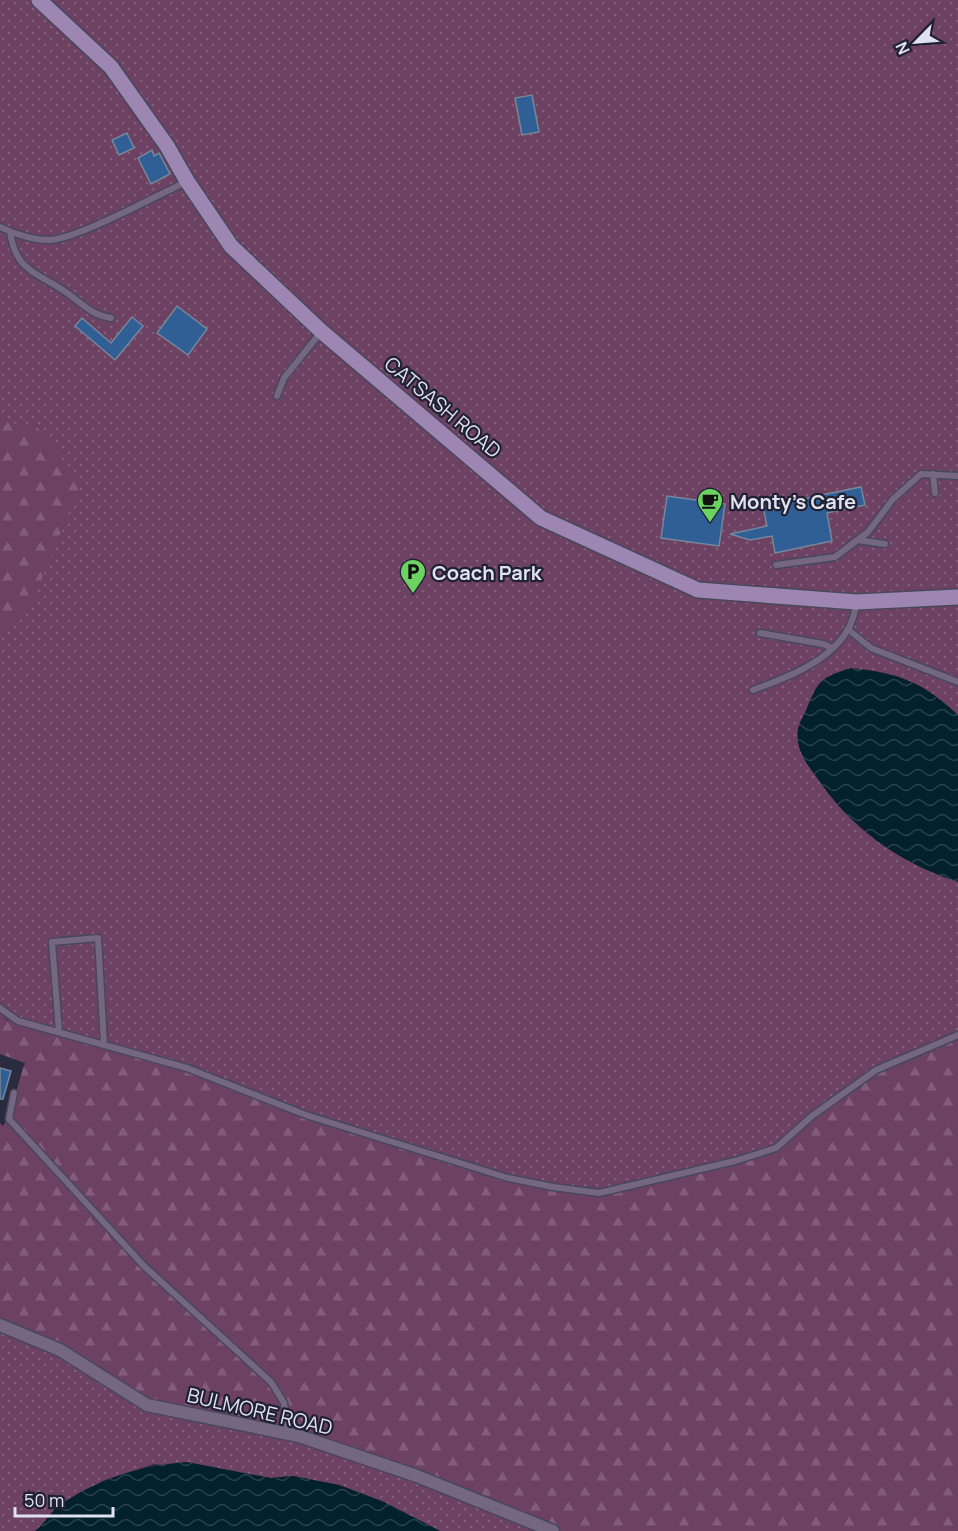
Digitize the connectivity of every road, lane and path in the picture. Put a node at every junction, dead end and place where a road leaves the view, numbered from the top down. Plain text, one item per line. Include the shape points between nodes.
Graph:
1 (39, 0) edge
2 (187, 182) junction
3 (0, 227) edge
4 (10, 231) junction
5 (111, 318) dead end
6 (321, 331) junction
7 (277, 396) dead end
8 (933, 474) junction
9 (958, 476) edge
10 (935, 494) dead end
11 (858, 540) junction
12 (885, 544) dead end
13 (776, 565) dead end
14 (958, 597) edge
15 (856, 602) junction
16 (850, 631) junction
17 (760, 633) dead end
18 (832, 648) junction
19 (958, 682) edge
20 (753, 690) dead end
21 (0, 1008) edge
22 (59, 1032) junction
23 (958, 1035) edge
24 (104, 1044) junction
25 (14, 1093) dead end
26 (0, 1326) edge
27 (288, 1433) junction
28 (553, 1531) edge

1 - 2 street, CATSASH ROAD via 111,67 167,146
2 - 4 lane via 67,236 51,240
2 - 6 street, CATSASH ROAD via 231,246
3 - 4 lane
4 - 5 lane via 12,246 31,273 98,316
6 - 7 lane via 284,378
6 - 15 street, CATSASH ROAD via 541,518 698,590
8 - 9 lane
8 - 10 lane
8 - 11 lane via 921,474
11 - 12 lane
11 - 13 lane via 835,557
14 - 15 street, CATSASH ROAD
15 - 16 lane
16 - 18 lane
16 - 19 lane via 871,648
17 - 18 lane
18 - 20 lane via 786,678
21 - 22 lane via 18,1021
22 - 24 lane
22 - 24 lane via 52,942 98,938
23 - 24 lane via 876,1070 812,1116 776,1148 599,1193 508,1178 306,1115 187,1068
25 - 27 lane via 9,1119 144,1266 271,1382 284,1403
26 - 27 street, BULMORE ROAD via 60,1350 147,1405
27 - 28 street, BULMORE ROAD via 417,1476

